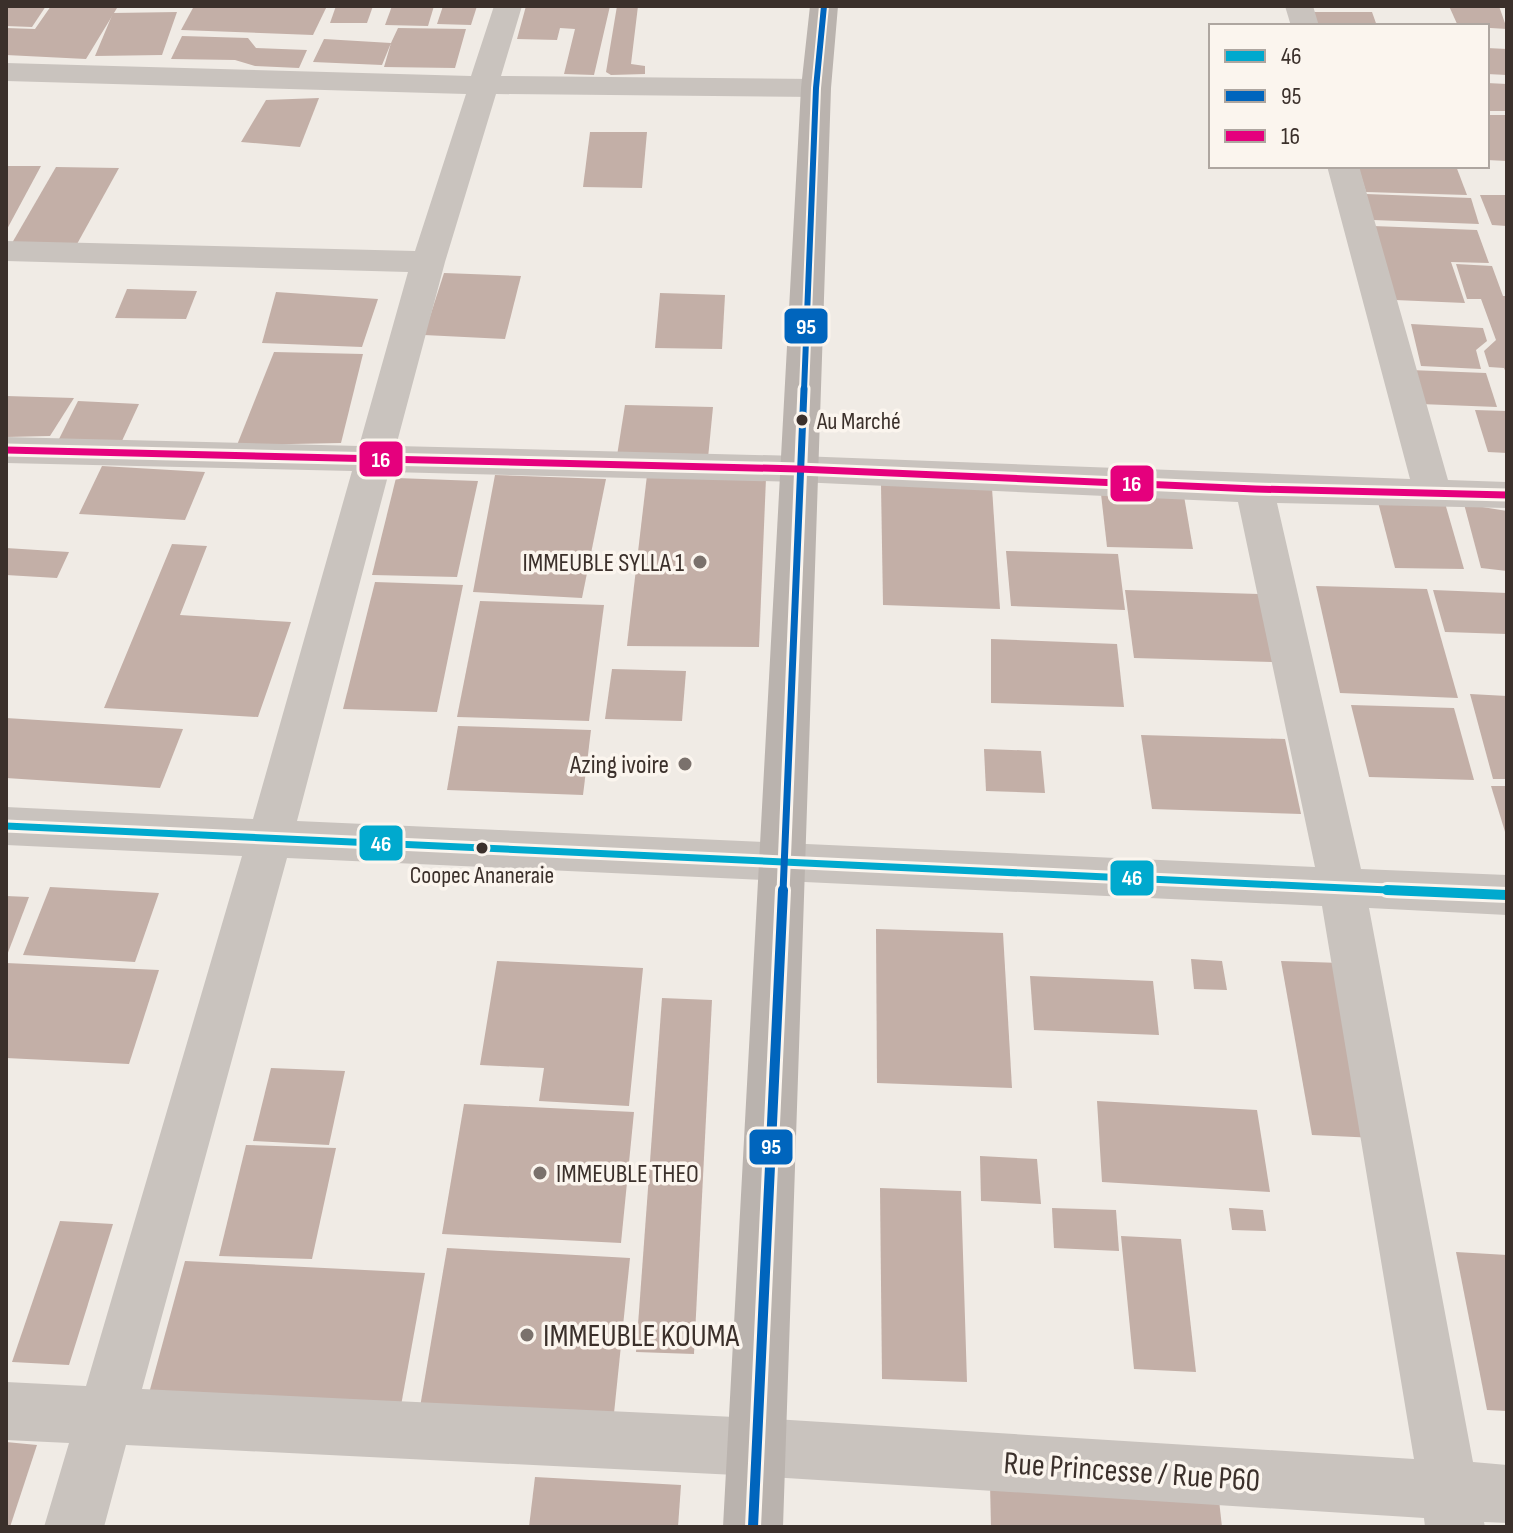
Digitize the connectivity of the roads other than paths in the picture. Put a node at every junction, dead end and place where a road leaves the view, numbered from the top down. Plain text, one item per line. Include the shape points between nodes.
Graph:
1 (508, 6) edge
2 (824, 6) edge
3 (6, 72) edge
4 (481, 85) junction
5 (816, 88) junction
6 (1344, 168) edge
7 (6, 251) edge
8 (428, 262) junction
9 (6, 450) edge
10 (374, 461) junction
11 (799, 469) junction
12 (1255, 489) junction
13 (1433, 494) junction
14 (1507, 495) edge
15 (6, 826) edge
16 (270, 838) junction
17 (784, 864) junction
18 (1342, 886) junction
19 (1507, 895) edge
20 (6, 1411) edge
21 (105, 1418) junction
22 (756, 1447) junction
23 (1507, 1494) edge
24 (1451, 1510) edge
25 (74, 1527) edge
26 (753, 1527) edge

1 - 4 street
2 - 5 street
3 - 4 street
4 - 5 street
4 - 8 street
5 - 11 street
6 - 13 street
7 - 8 street
8 - 10 street
9 - 10 street
10 - 11 street
10 - 16 street
11 - 12 street
11 - 17 street
12 - 13 street
12 - 18 street
13 - 14 street
15 - 16 street
16 - 17 street
16 - 21 street
17 - 18 street
17 - 22 street
18 - 19 street
18 - 24 street
20 - 21 street, Rue Princesse / Rue P60
21 - 22 street, Rue Princesse / Rue P60
21 - 25 street
22 - 24 street, Rue Princesse / Rue P60
22 - 26 street
23 - 24 street, Rue Princesse / Rue P60

